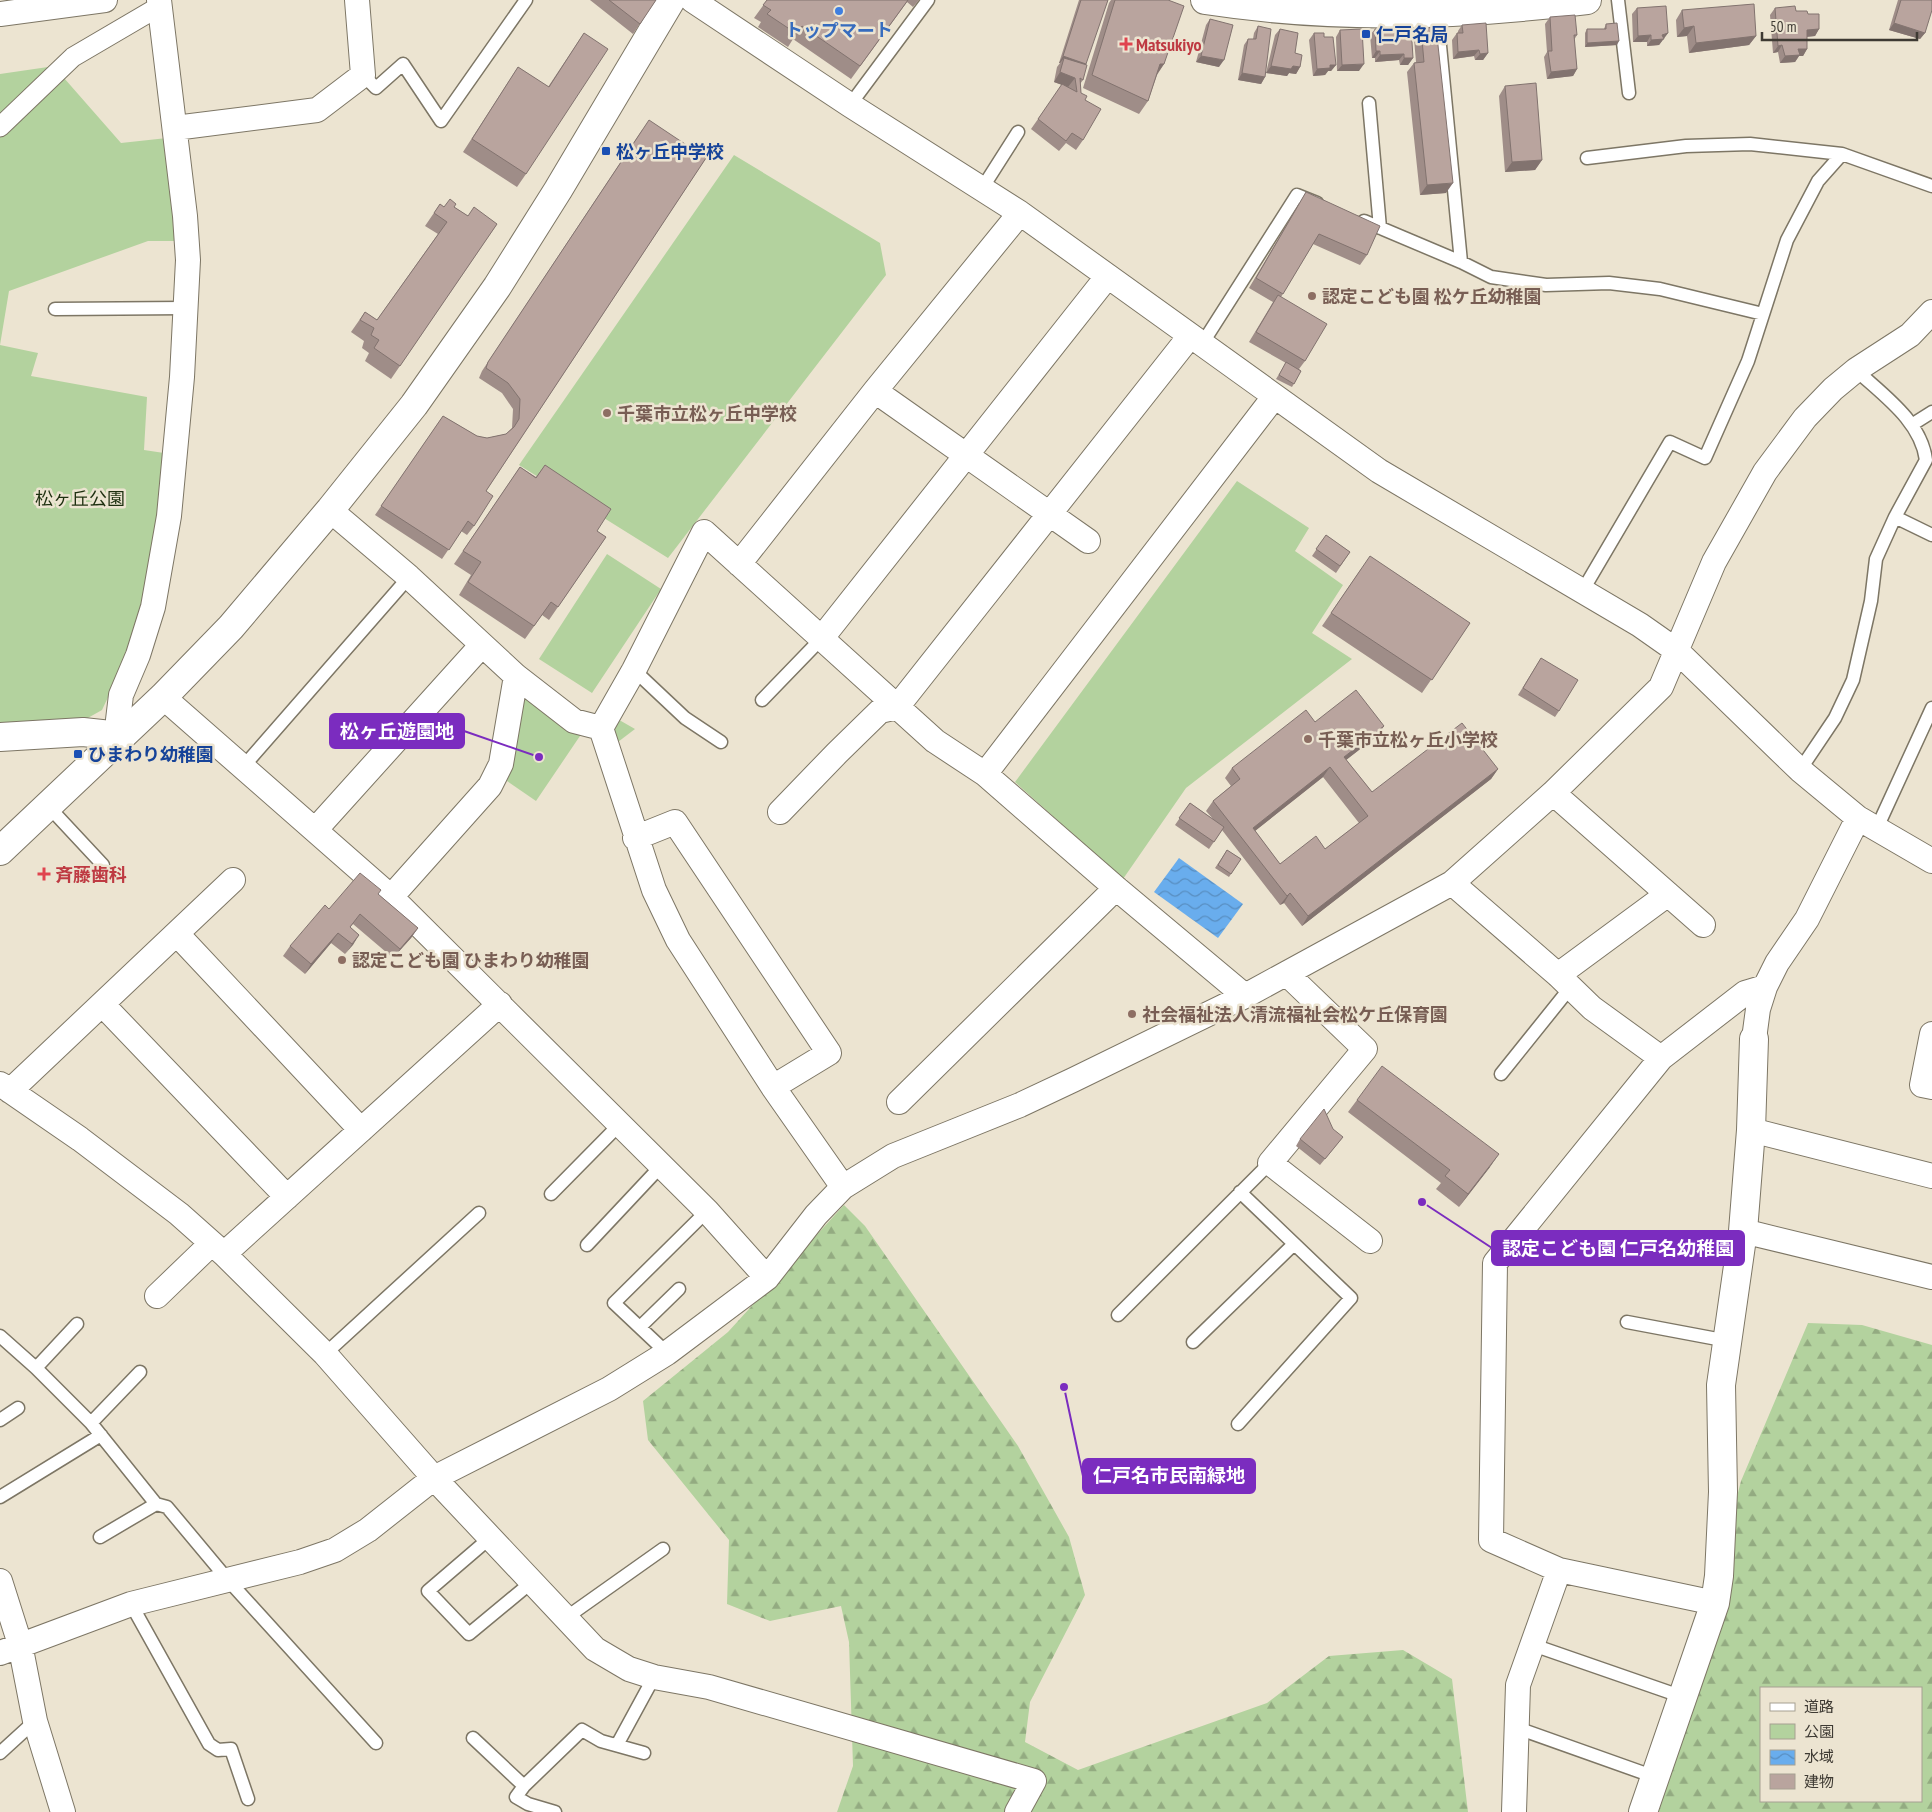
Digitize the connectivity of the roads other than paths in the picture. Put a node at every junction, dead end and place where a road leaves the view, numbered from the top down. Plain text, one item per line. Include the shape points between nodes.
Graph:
1 (105, 0) edge
2 (357, 0) edge
3 (526, 0) edge
4 (671, 0) edge
5 (692, 0) edge
6 (928, 0) edge
7 (1205, 0) edge
8 (1587, 0) edge
9 (1618, 0) edge
10 (1560, 2) edge
11 (160, 3) edge
12 (1508, 4) edge
13 (1389, 8) edge
14 (1, 9) edge
15 (1438, 25) dead end
16 (363, 75) junction
17 (1629, 94) dead end
18 (1369, 104) dead end
19 (850, 105) junction
20 (0, 127) edge
21 (175, 128) junction
22 (1018, 132) dead end
23 (1842, 154) junction
24 (1587, 158) dead end
25 (1932, 186) edge
26 (983, 187) junction
27 (1325, 206) edge
28 (1020, 213) junction
29 (1352, 217) edge
30 (1380, 228) junction
31 (1461, 262) junction
32 (1108, 277) junction
33 (186, 308) junction
34 (55, 310) dead end
35 (1932, 312) edge
36 (1763, 314) junction
37 (1196, 340) junction
38 (1856, 370) junction
39 (875, 391) junction
40 (1274, 397) junction
41 (1932, 412) edge
42 (1913, 424) junction
43 (965, 456) junction
44 (1929, 462) edge
45 (330, 510) junction
46 (1050, 516) junction
47 (1895, 517) junction
48 (1932, 535) edge
49 (1088, 541) dead end
50 (739, 564) junction
51 (409, 577) junction
52 (1582, 590) junction
53 (821, 639) junction
54 (481, 646) junction
55 (1677, 651) junction
56 (634, 670) junction
57 (516, 676) junction
58 (163, 697) junction
59 (762, 700) dead end
60 (897, 707) junction
61 (1932, 708) edge
62 (601, 728) junction
63 (120, 736) junction
64 (0, 737) edge
65 (721, 742) dead end
66 (243, 766) junction
67 (1800, 770) junction
68 (985, 774) junction
69 (1553, 793) junction
70 (48, 806) junction
71 (780, 812) dead end
72 (1867, 824) junction
73 (316, 829) junction
74 (635, 838) junction
75 (0, 851) edge
76 (1932, 861) edge
77 (103, 864) dead end
78 (233, 880) dead end
79 (1452, 883) junction
80 (1116, 888) junction
81 (1668, 894) junction
82 (391, 897) junction
83 (1703, 925) dead end
84 (177, 934) junction
85 (1287, 974) junction
86 (1564, 982) junction
87 (1765, 987) junction
88 (1245, 996) junction
89 (102, 1004) junction
90 (500, 1004) junction
91 (1932, 1034) edge
92 (1754, 1038) joint
93 (1661, 1058) junction
94 (1501, 1074) dead end
95 (774, 1087) junction
96 (5, 1088) edge
97 (1932, 1088) edge
98 (899, 1102) dead end
99 (620, 1124) junction
100 (361, 1130) junction
101 (1751, 1130) junction
102 (1270, 1163) junction
103 (662, 1166) junction
104 (1932, 1176) edge
105 (843, 1187) junction
106 (1240, 1192) junction
107 (551, 1194) dead end
108 (287, 1197) junction
109 (708, 1211) junction
110 (479, 1213) dead end
111 (1743, 1232) junction
112 (1370, 1242) dead end
113 (1294, 1244) junction
114 (588, 1245) dead end
115 (217, 1249) junction
116 (1932, 1277) edge
117 (767, 1278) junction
118 (678, 1289) dead end
119 (157, 1296) dead end
120 (1118, 1315) dead end
121 (1627, 1322) dead end
122 (77, 1324) dead end
123 (640, 1327) junction
124 (0, 1336) edge
125 (1728, 1341) junction
126 (1193, 1342) dead end
127 (667, 1352) junction
128 (325, 1354) junction
129 (36, 1368) junction
130 (140, 1372) dead end
131 (18, 1408) dead end
132 (0, 1420) edge
133 (91, 1423) junction
134 (1238, 1424) dead end
135 (101, 1435) junction
136 (434, 1478) junction
137 (0, 1497) edge
138 (156, 1504) junction
139 (100, 1537) dead end
140 (491, 1537) junction
141 (663, 1549) dead end
142 (1559, 1570) junction
143 (228, 1580) junction
144 (0, 1581) edge
145 (533, 1581) junction
146 (1715, 1603) junction
147 (131, 1604) junction
148 (567, 1617) junction
149 (1533, 1644) junction
150 (10, 1649) edge
151 (654, 1677) junction
152 (1683, 1698) junction
153 (35, 1721) junction
154 (1517, 1728) junction
155 (473, 1738) dead end
156 (376, 1743) dead end
157 (617, 1745) junction
158 (0, 1753) edge
159 (644, 1753) dead end
160 (1655, 1777) junction
161 (524, 1786) junction
162 (248, 1799) dead end
163 (63, 1812) edge
164 (555, 1812) edge
165 (1017, 1812) edge
166 (1514, 1812) edge
167 (1644, 1812) edge

1 - 14 street
2 - 16 street
3 - 16 lane via 441,121 403,64 376,88
4 - 45 street via 497,287 414,405
5 - 19 street
6 - 19 lane
7 - 13 street via 1301,12
8 - 10 street
9 - 17 lane
10 - 12 street
11 - 20 street via 72,57
11 - 21 street
12 - 13 street
15 - 31 lane
16 - 21 street via 317,110
18 - 30 lane
19 - 26 street
21 - 33 street via 188,260
22 - 26 lane
23 - 24 lane via 1750,144 1686,146
23 - 25 lane
23 - 36 lane via 1818,181 1787,240
26 - 28 street
27 - 37 lane via 1297,195
28 - 32 street
28 - 39 street
29 - 30 lane
30 - 31 lane
31 - 36 lane via 1491,277 1546,285 1609,283 1660,289
32 - 37 street
32 - 43 street
33 - 34 lane
33 - 63 street via 169,516 153,607 121,695
35 - 38 street via 1910,335
36 - 52 lane via 1748,361 1705,458 1670,442
37 - 40 street
37 - 46 street
38 - 42 lane
38 - 55 street via 1805,418 1765,472 1714,562
39 - 43 street
39 - 50 street
40 - 52 street via 1379,471
40 - 68 street
41 - 42 lane
42 - 44 lane
43 - 46 street
43 - 53 street
44 - 47 lane
45 - 51 street
45 - 58 street via 231,626
46 - 49 street
46 - 60 street
47 - 48 lane
47 - 67 lane via 1876,559 1871,601 1853,680 1835,718
50 - 53 street
50 - 56 street via 704,532
51 - 54 street
51 - 66 lane
52 - 55 street
53 - 59 lane
53 - 60 street
54 - 57 street
54 - 73 street
55 - 67 street
55 - 69 street via 1661,687
56 - 62 street
56 - 65 lane via 685,718
57 - 62 street via 574,722
57 - 82 street via 501,764 490,786
58 - 63 street
58 - 66 street
60 - 68 street via 935,741
60 - 71 street via 880,712
61 - 72 lane
62 - 74 street
63 - 64 street via 83,732
63 - 70 street
66 - 73 street
67 - 72 street
68 - 80 street
69 - 79 street
69 - 81 street
70 - 75 street
70 - 77 lane
72 - 76 street
72 - 87 street via 1777,962
73 - 82 street
74 - 95 street via 654,890 678,940
74 - 95 street via 675,822 829,1053
78 - 84 street
79 - 85 street
79 - 86 street
80 - 88 street
80 - 98 street
81 - 83 street
81 - 86 street
82 - 90 street
84 - 89 street
84 - 100 street
85 - 88 street
85 - 102 street via 1364,1049
86 - 93 street via 1592,1008
86 - 94 lane
87 - 92 street
87 - 93 street via 1745,993
88 - 105 street via 1020,1105 893,1156
89 - 96 street
89 - 108 street
90 - 99 street
90 - 100 street
91 - 97 street via 1922,1085
92 - 101 street
93 - 142 street via 1495,1263 1491,1540
95 - 105 street
96 - 115 street via 164,1202
99 - 103 street
99 - 107 lane
100 - 108 street
101 - 104 street
101 - 111 street
102 - 106 lane
102 - 112 street
103 - 109 street
103 - 114 lane
105 - 117 street via 816,1215
106 - 113 lane
106 - 120 lane
108 - 115 street
109 - 117 street
109 - 123 lane via 614,1303
110 - 128 lane
111 - 116 street
111 - 125 street
113 - 126 lane
113 - 134 lane via 1351,1298
115 - 119 street
115 - 128 street
117 - 127 street
118 - 123 lane
121 - 125 lane
122 - 129 lane
123 - 127 lane
124 - 129 lane
125 - 146 street via 1721,1385 1723,1492
127 - 136 street via 609,1389
128 - 136 street
129 - 133 lane
130 - 133 lane
131 - 132 lane
133 - 135 lane
135 - 137 lane
135 - 138 lane
136 - 140 street
136 - 143 street via 368,1530 335,1550
138 - 139 lane
138 - 143 lane via 168,1507
140 - 145 street
140 - 145 lane via 428,1591 469,1634
141 - 148 lane
142 - 146 street
142 - 149 street
143 - 147 street
143 - 156 lane
144 - 150 street
145 - 148 street
146 - 152 street
147 - 150 street
147 - 162 lane via 208,1744 218,1750 231,1749
148 - 151 street via 594,1649 628,1669
149 - 152 lane
149 - 154 street via 1518,1685
150 - 153 street
151 - 157 lane
151 - 165 street via 709,1687 1034,1781
152 - 160 street
153 - 158 lane
153 - 163 street
154 - 160 lane
154 - 166 street
155 - 161 lane
157 - 159 lane
157 - 161 lane via 601,1741 582,1730
160 - 167 street
161 - 164 lane via 516,1797

